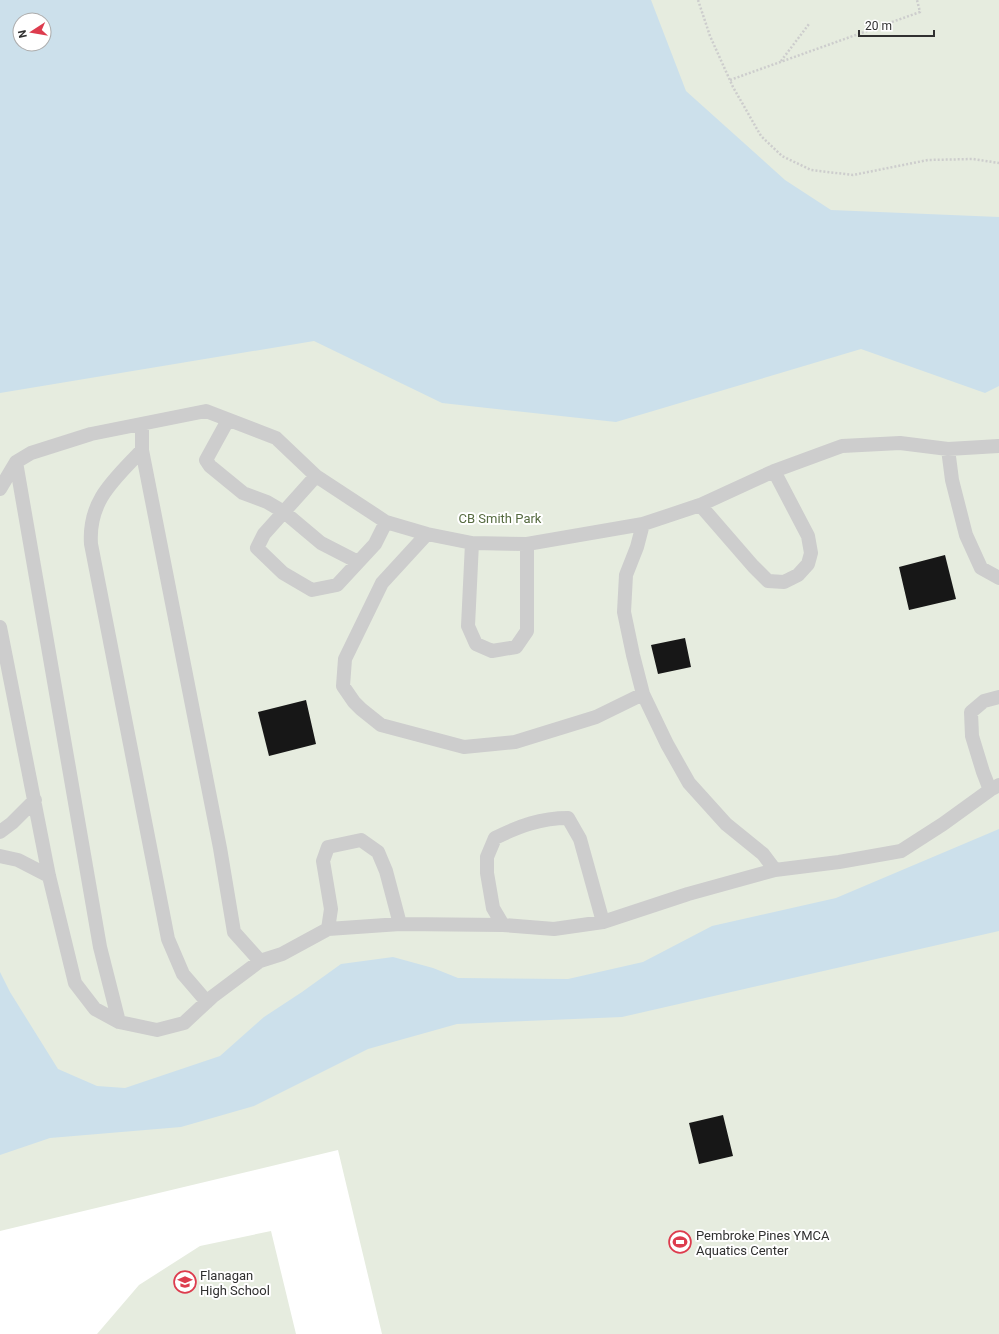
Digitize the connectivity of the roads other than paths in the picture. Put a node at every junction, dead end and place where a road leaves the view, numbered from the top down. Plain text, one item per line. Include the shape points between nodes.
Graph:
1 (228, 420) junction
2 (142, 424) junction
3 (999, 446) edge
4 (948, 449) junction
5 (142, 450) junction
6 (16, 462) junction
7 (774, 471) junction
8 (316, 476) junction
9 (0, 489) edge
10 (700, 505) junction
11 (284, 512) junction
12 (386, 522) junction
13 (643, 524) junction
14 (427, 534) junction
15 (472, 543) junction
16 (527, 544) junction
17 (358, 562) junction
18 (999, 578) edge
19 (0, 627) edge
20 (643, 694) junction
21 (999, 697) edge
22 (995, 788) edge
23 (35, 800) junction
24 (0, 832) edge
25 (0, 856) edge
26 (775, 870) junction
27 (49, 876) junction
28 (603, 922) junction
29 (400, 924) junction
30 (503, 926) junction
31 (328, 929) junction
32 (260, 961) junction
33 (207, 1002) junction
34 (119, 1022) junction

1 - 2 lane via 206,411
1 - 8 lane via 276,438
1 - 11 lane via 206,460 243,493
2 - 5 lane
2 - 6 lane via 91,434 31,453
3 - 4 lane
4 - 7 lane via 900,443 842,446
4 - 18 lane via 952,480 966,535 980,568
5 - 32 lane via 234,932
5 - 33 lane via 111,482 101,497 94,512 90,531 91,544 168,939 183,974
6 - 9 lane
6 - 34 lane via 100,947
7 - 10 lane
7 - 10 lane via 808,536 811,553 808,564 798,575 784,582 768,581
8 - 11 lane
8 - 12 lane
10 - 13 lane
11 - 17 lane via 321,543
11 - 17 lane via 264,534 257,548 283,573 312,590 337,585
12 - 14 lane
12 - 17 lane via 375,544
13 - 16 lane
13 - 20 lane via 626,575 624,612
14 - 15 lane
14 - 20 lane via 382,583 345,659 343,686 361,710 381,725 464,747 515,742 596,717
15 - 16 lane
15 - 16 lane via 468,626 476,644 492,651 516,647 527,631
19 - 23 lane
20 - 26 lane via 689,783 726,824 763,854
21 - 22 lane via 984,701 971,712 972,736 982,772
22 - 26 lane via 901,850 839,862
23 - 24 lane
23 - 27 lane
25 - 27 lane via 18,860
26 - 28 lane via 688,894
27 - 34 lane via 75,983 95,1009
28 - 30 lane via 554,929
28 - 30 lane via 580,839 568,818 552,818 516,827 495,838 486,857 493,908
29 - 30 lane
29 - 31 lane
29 - 31 lane via 386,871 378,852 361,840 328,847 323,861 331,909
31 - 32 lane via 282,954
32 - 33 lane
33 - 34 lane via 184,1023 157,1030

